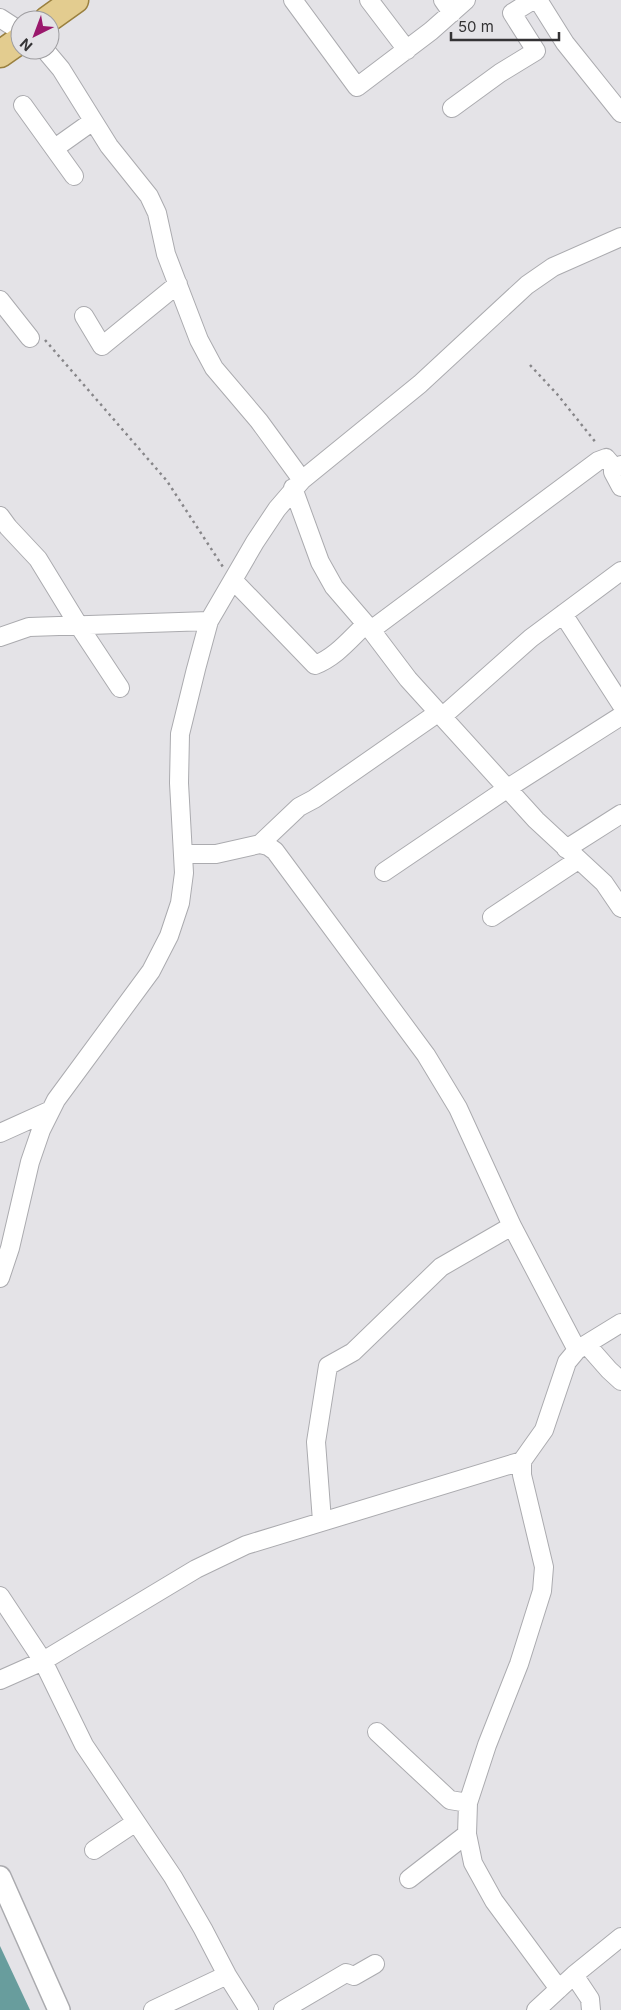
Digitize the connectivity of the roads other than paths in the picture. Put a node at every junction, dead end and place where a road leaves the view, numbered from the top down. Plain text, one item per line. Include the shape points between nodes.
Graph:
1 (293, 0) edge
2 (369, 0) edge
3 (466, 0) edge
4 (543, 3) edge
5 (447, 6) edge
6 (406, 50) junction
7 (53, 60) edge
8 (22, 104) dead end
9 (452, 108) dead end
10 (621, 113) edge
11 (93, 121) junction
12 (55, 148) junction
13 (74, 176) dead end
14 (621, 237) edge
15 (178, 284) junction
16 (0, 300) edge
17 (84, 316) dead end
18 (36, 337) road end
19 (613, 463) edge
20 (297, 484) junction
21 (621, 487) edge
22 (0, 516) edge
23 (621, 571) edge
24 (233, 580) junction
25 (563, 614) junction
26 (209, 621) junction
27 (79, 626) junction
28 (369, 627) junction
29 (0, 637) edge
30 (120, 688) dead end
31 (621, 704) edge
32 (441, 714) junction
33 (621, 716) edge
34 (508, 788) junction
35 (621, 814) edge
36 (260, 844) junction
37 (183, 854) junction
38 (572, 854) junction
39 (384, 872) dead end
40 (621, 908) edge
41 (492, 917) dead end
42 (51, 1110) junction
43 (0, 1133) edge
44 (512, 1226) junction
45 (0, 1278) edge
46 (621, 1323) edge
47 (582, 1348) junction
48 (621, 1381) edge
49 (522, 1461) junction
50 (322, 1521) junction
51 (0, 1596) edge
52 (43, 1661) junction
53 (0, 1680) edge
54 (377, 1732) dead end
55 (468, 1803) junction
56 (136, 1822) junction
57 (467, 1834) junction
58 (94, 1850) dead end
59 (0, 1877) edge
60 (409, 1879) dead end
61 (621, 1938) edge
62 (375, 1964) dead end
63 (227, 1975) junction
64 (574, 1975) junction
65 (559, 1989) junction
66 (160, 2008) edge
67 (59, 2010) edge
68 (249, 2010) edge
69 (283, 2010) edge
70 (536, 2010) edge
71 (591, 2010) edge

1 - 6 street via 357,87
2 - 6 street
3 - 5 street
4 - 9 street via 512,13 536,51 500,72
4 - 10 street via 565,43
5 - 6 street
7 - 11 street
8 - 12 street
11 - 12 street
11 - 15 street via 158,213 166,254
12 - 13 street
14 - 20 street via 553,267 527,285 420,384
15 - 17 street via 102,346
15 - 20 street via 199,340 214,368 259,421
16 - 18 street
19 - 21 street via 613,472
19 - 28 street via 598,461
20 - 24 street via 255,542
20 - 28 street via 320,562 334,587
22 - 27 street via 38,560
23 - 25 street
24 - 26 street
24 - 28 street via 315,665 324,662
25 - 31 street
25 - 32 street
26 - 27 street
26 - 37 street via 180,734
27 - 29 street via 29,628
27 - 30 street
28 - 32 street via 408,679
32 - 34 street
32 - 36 street via 299,807
33 - 34 street
34 - 38 street
34 - 39 street
35 - 38 street
36 - 37 street via 216,854
36 - 44 street via 268,846 281,858 426,1055 458,1108
37 - 42 street via 180,903 151,971
38 - 40 street via 604,882
38 - 41 street
42 - 43 street
42 - 45 street via 30,1162
44 - 47 street
44 - 50 street via 441,1267 353,1352 328,1366 316,1442
46 - 47 street
47 - 48 street
47 - 49 street via 567,1362 544,1430
49 - 50 street
49 - 55 street via 522,1475 544,1567 542,1591
50 - 52 street via 246,1545 204,1565
51 - 52 street
52 - 53 street
52 - 56 street via 84,1745
54 - 55 street via 450,1800
55 - 57 street
56 - 58 street
56 - 63 street via 181,1892
57 - 60 street
57 - 65 street via 473,1862 494,1901
59 - 67 street
61 - 64 street
62 - 69 street via 354,1976 346,1973
63 - 66 street
63 - 68 street
64 - 65 street
64 - 71 street via 590,1999
65 - 70 street

